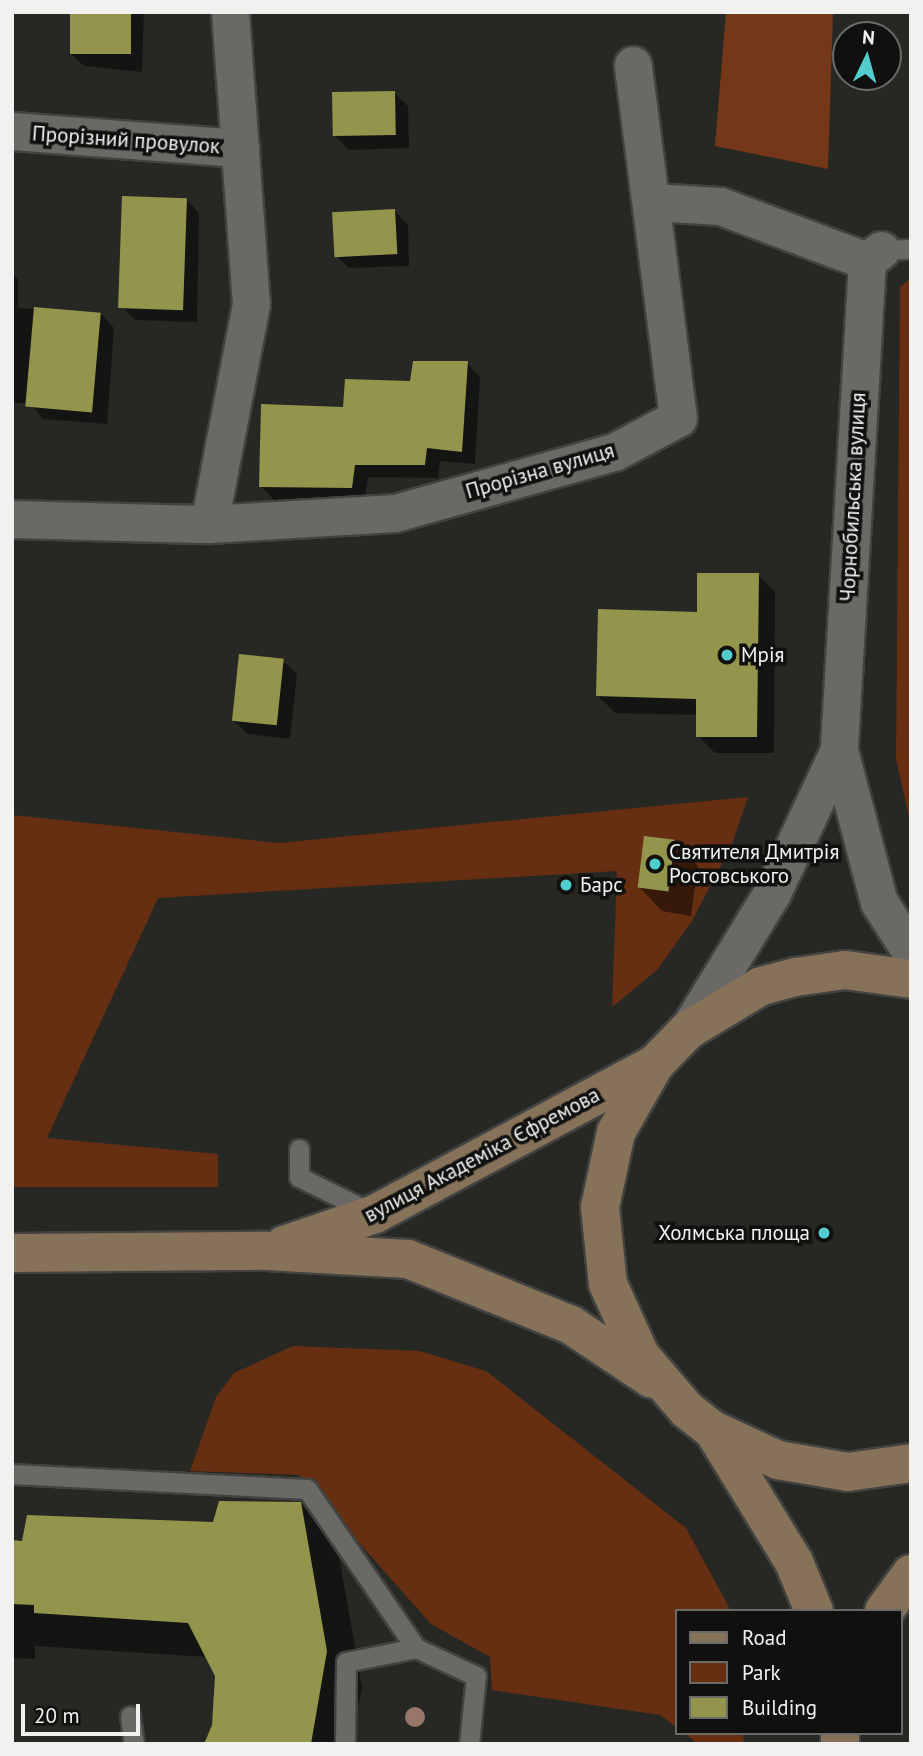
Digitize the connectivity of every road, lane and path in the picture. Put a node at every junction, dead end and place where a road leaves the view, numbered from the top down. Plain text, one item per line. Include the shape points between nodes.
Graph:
1 (230, 12) edge
2 (633, 65) dead end
3 (12, 131) edge
4 (240, 148) junction
5 (653, 202) junction
6 (886, 253) edge
7 (12, 519) edge
8 (209, 524) junction
9 (839, 750) junction
10 (911, 952) edge
11 (911, 979) edge
12 (688, 1030) junction
13 (655, 1064) junction
14 (299, 1149) dead end
15 (375, 1214) junction
16 (266, 1251) junction
17 (12, 1253) edge
18 (663, 1386) junction
19 (713, 1430) junction
20 (911, 1463) edge
21 (12, 1474) edge
22 (911, 1574) edge
23 (813, 1609) edge
24 (885, 1609) edge
25 (416, 1648) junction
26 (130, 1716) dead end
27 (134, 1744) edge
28 (345, 1744) edge
29 (469, 1744) edge

1 - 4 street
2 - 5 street, Прорізна вулиця
3 - 4 street, Прорізний провулок
4 - 8 street via 251,304
5 - 6 street via 720,206
5 - 8 street, Прорізна вулиця via 678,418 614,452 395,513
6 - 9 street, Чорнобильська вулиця
7 - 8 street, Прорізна вулиця
9 - 10 street, Чорнобильська вулиця via 879,902
9 - 12 street, Чорнобильська вулиця via 772,893
11 - 12 main road via 845,970 795,976 761,986
12 - 13 main road
13 - 15 main road, вулиця Академіка Єфремова
13 - 18 main road via 616,1132 600,1207 608,1284 639,1355
14 - 15 lane via 299,1177
15 - 16 main road, вулиця Академіка Єфремова
16 - 17 main road, вулиця Академіка Єфремова
16 - 18 main road, вулиця Академіка Єфремова via 408,1259 571,1325
18 - 19 main road
19 - 20 main road via 778,1460 848,1472
19 - 23 main road via 794,1562
21 - 25 lane via 307,1489
22 - 24 main road
25 - 28 lane via 346,1662
25 - 29 lane via 476,1676
26 - 27 lane

